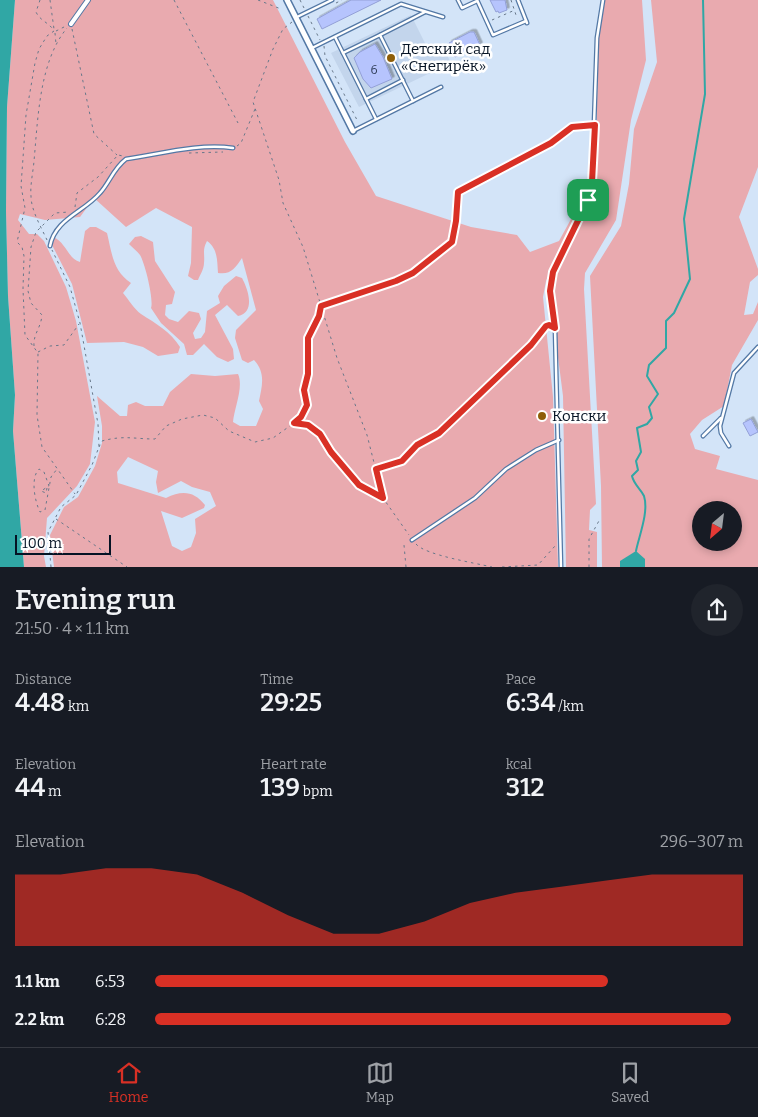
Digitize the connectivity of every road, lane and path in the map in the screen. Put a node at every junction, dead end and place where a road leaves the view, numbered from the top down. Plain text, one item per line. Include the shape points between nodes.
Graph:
1 (40, 0) edge
2 (50, 0) edge
3 (88, 0) edge
4 (174, 0) edge
5 (258, 0) edge
6 (287, 0) edge
7 (300, 0) edge
8 (332, 0) edge
9 (458, 0) edge
10 (478, 0) edge
11 (511, 0) edge
12 (518, 0) edge
13 (603, 0) edge
14 (281, 9) dead end
15 (514, 10) junction
16 (426, 12) junction
17 (306, 13) junction
18 (443, 17) dead end
19 (296, 18) junction
20 (487, 22) junction
21 (71, 24) junction
22 (519, 24) junction
23 (54, 32) junction
24 (380, 35) junction
25 (334, 37) junction
26 (323, 43) junction
27 (56, 45) junction
28 (311, 49) junction
29 (343, 53) junction
30 (403, 80) junction
31 (441, 87) dead end
32 (366, 99) junction
33 (413, 101) junction
34 (376, 120) junction
35 (238, 123) dead end
36 (595, 125) junction
37 (361, 127) junction
38 (353, 131) joint
39 (233, 148) dead end
40 (118, 155) junction
41 (126, 156) dead end
42 (41, 227) junction
43 (50, 246) junction
44 (29, 272) junction
45 (25, 282) junction
46 (321, 306) junction
47 (80, 322) junction
48 (555, 328) junction
49 (758, 347) edge
50 (34, 348) junction
51 (38, 353) junction
52 (722, 417) junction
53 (294, 423) junction
54 (703, 436) dead end
55 (559, 440) junction
56 (729, 446) dead end
57 (99, 447) junction
58 (58, 469) junction
59 (376, 469) junction
60 (49, 486) junction
61 (46, 488) dead end
62 (76, 495) junction
63 (383, 498) junction
64 (55, 519) junction
65 (600, 519) dead end
66 (412, 540) junction
67 (560, 545) junction
68 (51, 567) edge
69 (127, 567) edge
70 (406, 567) edge
71 (492, 567) edge
72 (502, 567) edge
73 (561, 567) edge
74 (589, 567) edge

1 - 23 path via 36,12
2 - 23 path
3 - 21 street
4 - 35 path
5 - 14 path
6 - 19 street
7 - 17 path
8 - 17 lane
9 - 10 lane via 462,8
10 - 20 lane
11 - 15 path
12 - 22 lane via 526,22
13 - 36 lane via 597,38
15 - 20 path
15 - 22 path
16 - 18 lane
16 - 24 lane
16 - 25 lane via 401,4
17 - 19 lane
17 - 26 path
19 - 28 street
19 - 46 path via 283,29 253,102 279,180 283,203 303,247
20 - 22 lane via 493,35
21 - 23 path
21 - 27 path
21 - 40 path via 94,134
23 - 27 path
23 - 45 path via 46,36 39,49 26,115 21,186 25,208 17,242 22,248
24 - 29 lane
24 - 30 lane
25 - 26 lane
25 - 29 lane
26 - 28 lane
26 - 37 path via 325,56
27 - 42 path via 41,96 30,197
28 - 38 street
29 - 32 lane
30 - 32 lane
30 - 33 lane
31 - 33 lane
32 - 34 lane
33 - 34 lane
34 - 37 lane
36 - 46 path via 572,127 551,143 458,192 452,242 413,273
36 - 48 lane via 588,200 553,272 550,291
37 - 38 lane
39 - 43 lane via 200,148 126,159 116,167 101,193 56,229
40 - 41 path
40 - 42 path via 98,177 77,193 73,212 55,213
42 - 43 path
42 - 44 path via 31,247
43 - 47 path via 70,287
44 - 45 path
44 - 50 path via 31,303 42,315
45 - 50 path via 26,335
46 - 53 path via 308,338 308,374 304,390 307,405
46 - 59 path
47 - 51 path via 64,345 50,346
47 - 57 path
48 - 55 lane
48 - 59 path via 546,326 531,345 439,433 417,445 402,461
49 - 52 lane via 734,373
50 - 51 path
51 - 58 path via 38,429 42,447
52 - 54 lane
52 - 56 lane via 721,433
53 - 57 path via 273,438 254,442 230,431 215,418 204,415 166,426 155,439 115,438 102,441
53 - 63 path via 308,425 320,434 359,485
55 - 66 lane via 506,469 475,498
55 - 67 lane
57 - 62 path
58 - 60 path via 53,471
58 - 62 path
59 - 63 path
60 - 60 path via 45,510 40,512 35,496 37,470 44,472
60 - 61 path
62 - 64 path via 61,506
63 - 66 path
64 - 68 path via 48,532
64 - 69 path
65 - 74 path via 589,539
66 - 70 path via 404,545
66 - 71 path via 420,549 431,553
67 - 72 path via 557,544 538,565
67 - 73 lane

